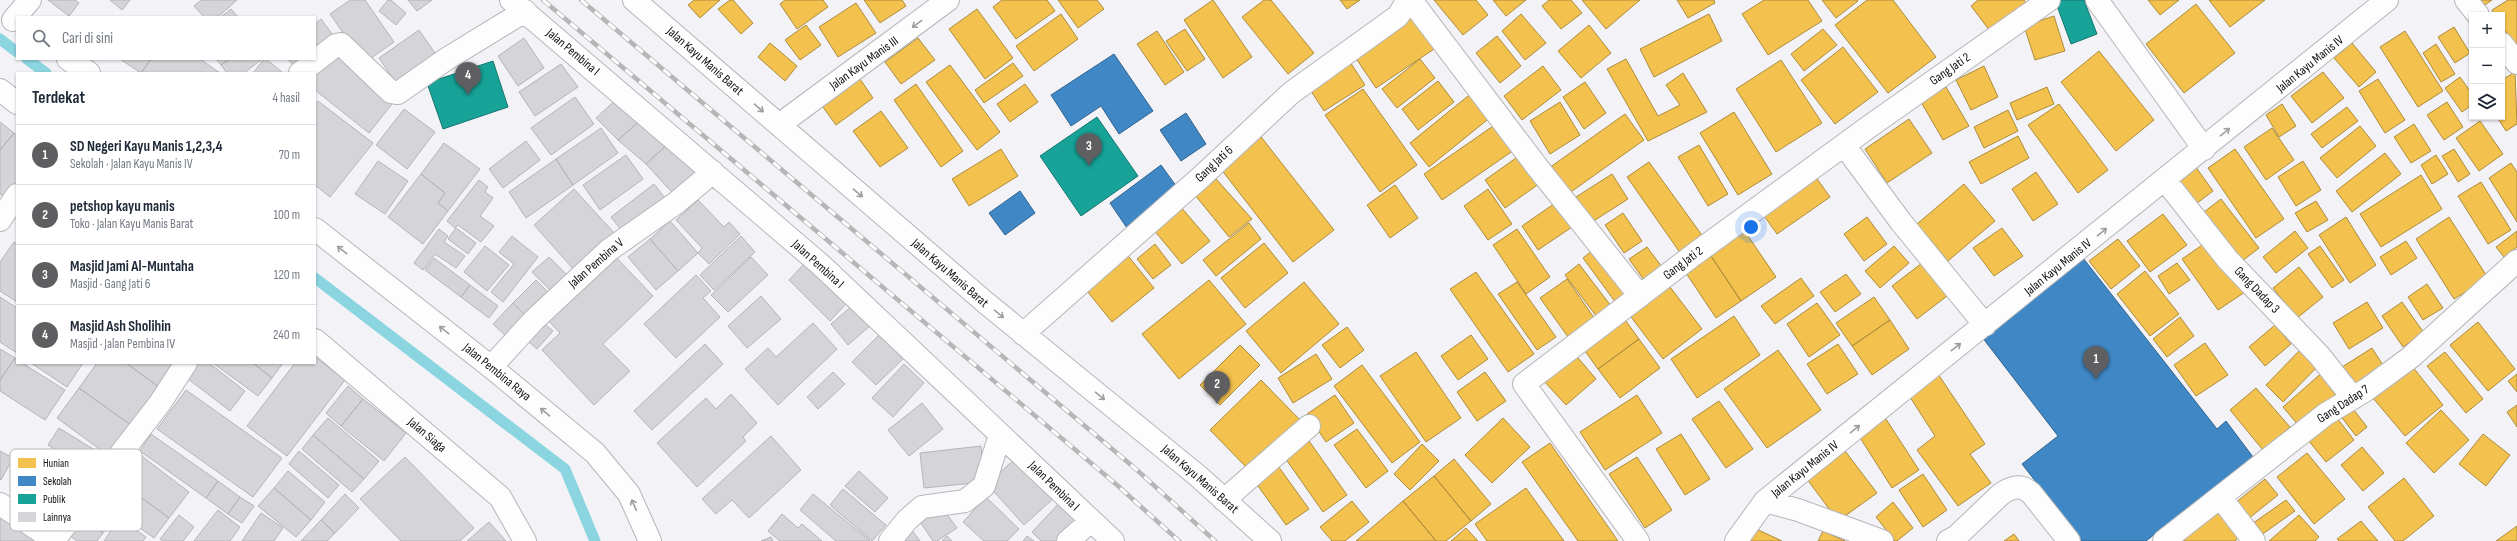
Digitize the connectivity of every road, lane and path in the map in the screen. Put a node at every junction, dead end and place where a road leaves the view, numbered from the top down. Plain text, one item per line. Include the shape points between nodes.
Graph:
1 (30, 0) edge
2 (634, 0) edge
3 (948, 0) edge
4 (1408, 0) edge
5 (1411, 0) edge
6 (2097, 0) edge
7 (2387, 0) edge
8 (2466, 0) edge
9 (2039, 3) edge
10 (518, 6) edge
11 (2476, 12) edge
12 (10, 18) edge
13 (2505, 48) edge
14 (70, 60) edge
15 (2517, 63) edge
16 (88, 72) edge
17 (301, 72) edge
18 (0, 90) edge
19 (16, 102) edge
20 (779, 125) junction
21 (1844, 145) junction
22 (2204, 149) junction
23 (713, 172) junction
24 (2165, 180) junction
25 (16, 196) edge
26 (0, 220) edge
27 (316, 230) edge
28 (2517, 261) edge
29 (1640, 296) junction
30 (1986, 324) junction
31 (1023, 334) junction
32 (316, 341) edge
33 (185, 364) edge
34 (491, 367) junction
35 (2353, 398) junction
36 (1308, 426) dead end
37 (1000, 435) junction
38 (125, 449) edge
39 (2221, 498) junction
40 (1224, 500) junction
41 (1765, 501) junction
42 (0, 504) edge
43 (10, 511) edge
44 (1091, 521) junction
45 (41, 531) edge
46 (62, 531) edge
47 (55, 540) edge
48 (525, 541) edge
49 (650, 541) edge
50 (890, 541) edge
51 (1068, 541) edge
52 (1113, 541) edge
53 (1270, 541) edge
54 (1638, 541) edge
55 (1736, 541) edge
56 (1882, 541) edge
57 (1948, 541) edge
58 (2069, 541) edge
59 (2164, 541) edge
60 (2254, 541) edge

1 - 12 street
2 -> 20 street, Jalan Kayu Manis Barat
3 -> 20 street, Jalan Kayu Manis III
4 - 31 street, Gang Jati 6 via 1398,16 1291,92 1201,177
5 - 29 street via 1538,168
6 - 22 street
22 -> 7 street, Jalan Kayu Manis IV
8 - 11 street
9 - 21 street, Gang Jati 2
10 - 17 street via 398,94 391,92 341,44 336,45
10 - 23 street, Jalan Pembina I
13 - 15 street
14 - 16 street
18 - 19 street
20 -> 31 street, Jalan Kayu Manis Barat
21 - 29 street, Gang Jati 2
21 - 30 street via 1901,222
22 - 24 street, Jalan Kayu Manis IV
23 - 34 street, Jalan Pembina V via 676,203 609,250 534,320
23 - 37 street, Jalan Pembina I via 821,265
30 -> 24 street, Jalan Kayu Manis IV
24 - 35 street, Gang Dadap 3 via 2228,260 2319,355
25 - 26 street
34 -> 27 street, Jalan Pembina Raya
28 - 35 street, Gang Dadap 7 via 2410,357
29 - 54 street, Gang Jati 2 via 1524,384
41 -> 30 street, Jalan Kayu Manis IV
31 -> 40 street, Jalan Kayu Manis Barat
32 - 48 street, Jalan Siaga via 500,497
33 - 38 street via 160,403
49 -> 34 street, Jalan Pembina Raya via 629,494 595,453
35 - 39 street, Gang Dadap 7 via 2326,414
36 - 40 street
37 - 44 street, Jalan Pembina I
37 - 50 street via 984,486 965,500 922,507 907,520
39 - 59 street, Gang Dadap 7
39 - 60 street
40 - 53 street, Jalan Kayu Manis Barat
41 - 55 street, Jalan Kayu Manis IV
41 - 56 street via 1798,510
42 - 43 street
44 - 51 street
44 - 52 street, Jalan Pembina I
45 - 47 street
46 - 47 street
57 - 58 street via 1957,536 2001,494 2009,488 2018,487 2031,493

